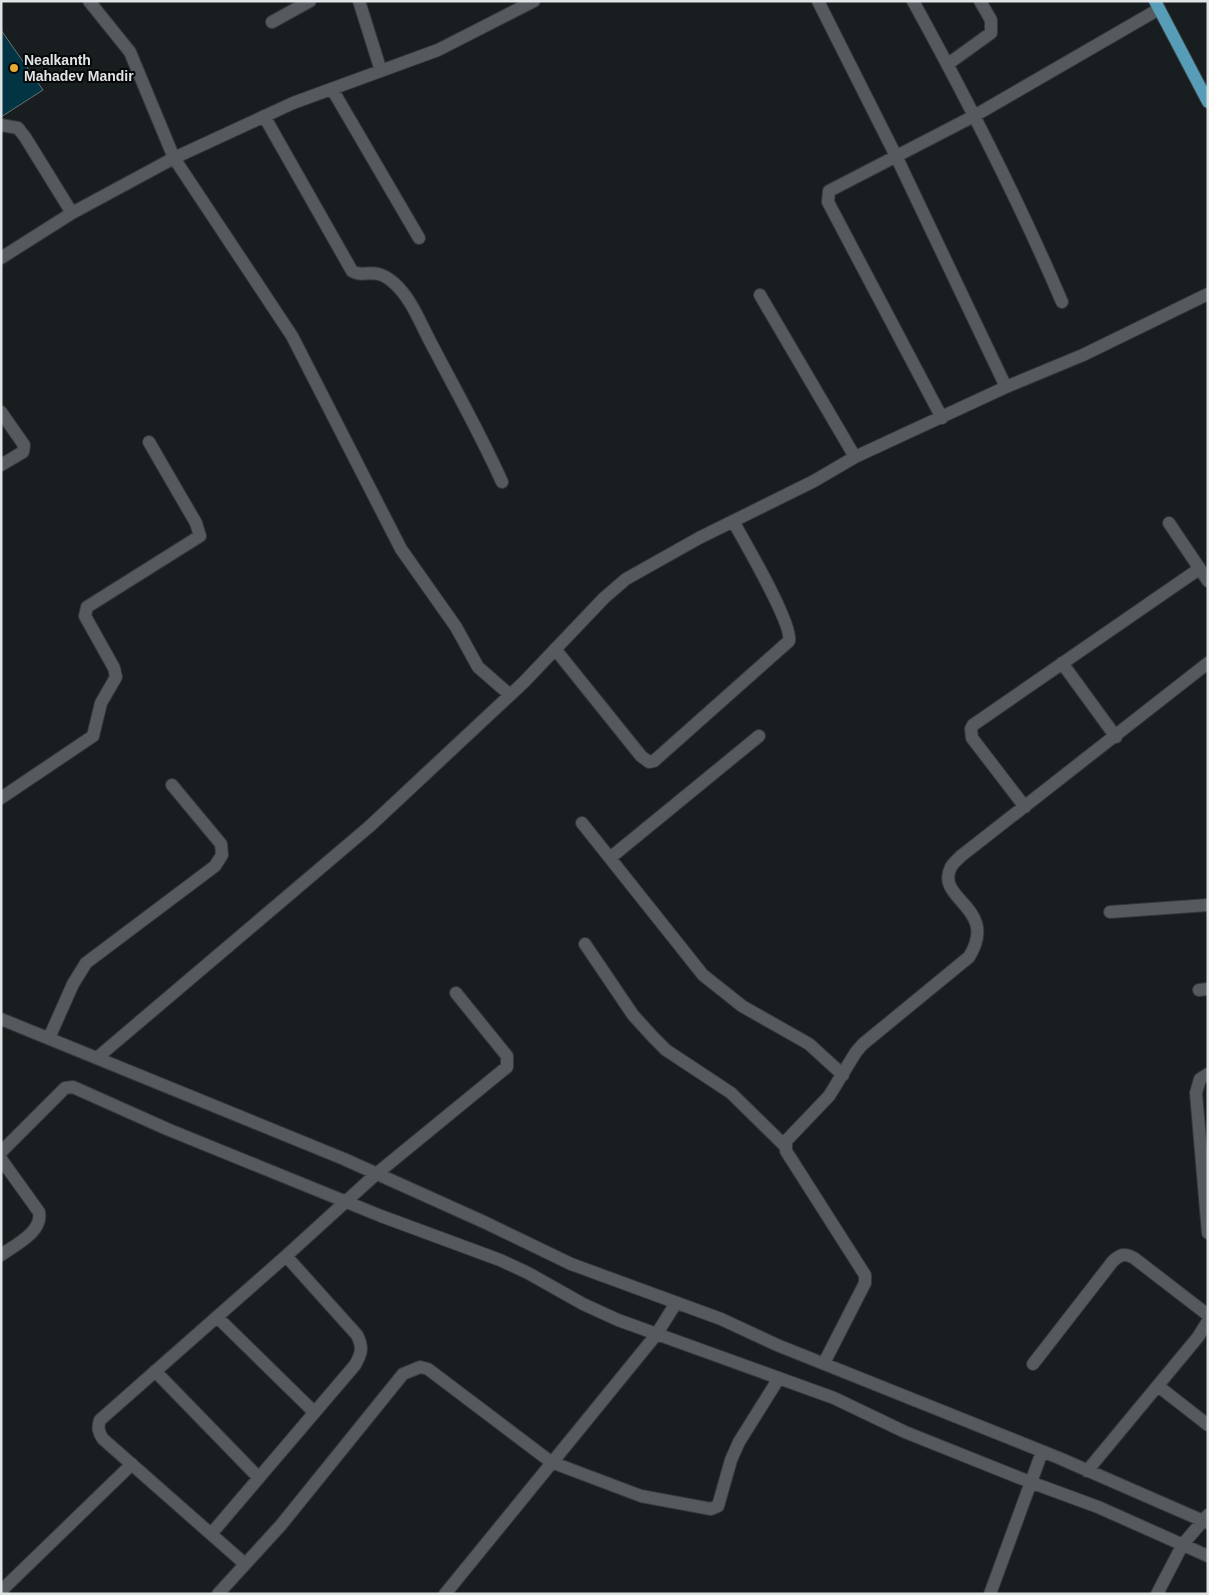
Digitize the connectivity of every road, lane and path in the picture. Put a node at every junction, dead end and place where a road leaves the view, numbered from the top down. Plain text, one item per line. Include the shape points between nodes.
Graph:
1 (89, 1) edge
2 (310, 1) edge
3 (359, 1) edge
4 (534, 1) edge
5 (818, 1) edge
6 (913, 1) edge
7 (980, 1) edge
8 (1157, 5) edge
9 (272, 22) dead end
10 (948, 64) junction
11 (381, 71) junction
12 (332, 89) junction
13 (1208, 102) edge
14 (264, 116) junction
15 (974, 116) junction
16 (1, 125) edge
17 (896, 156) junction
18 (174, 158) junction
19 (72, 213) junction
20 (419, 238) dead end
21 (1, 258) edge
22 (1208, 294) edge
23 (760, 295) dead end
24 (1062, 302) dead end
25 (1006, 387) junction
26 (1, 412) edge
27 (942, 418) junction
28 (149, 442) dead end
29 (855, 457) junction
30 (1, 465) edge
31 (502, 482) dead end
32 (733, 521) junction
33 (1169, 523) dead end
34 (1199, 569) junction
35 (1208, 582) edge
36 (556, 649) junction
37 (1062, 663) junction
38 (1208, 663) edge
39 (510, 695) junction
40 (758, 736) dead end
41 (1116, 737) junction
42 (172, 785) dead end
43 (1, 798) edge
44 (1025, 807) junction
45 (582, 823) dead end
46 (610, 858) junction
47 (1208, 905) edge
48 (1110, 912) dead end
49 (585, 944) dead end
50 (456, 992) dead end
51 (1, 1019) edge
52 (48, 1038) junction
53 (98, 1058) junction
54 (1208, 1074) edge
55 (843, 1075) junction
56 (785, 1146) junction
57 (1, 1152) edge
58 (1, 1159) edge
59 (375, 1175) junction
60 (356, 1194) junction
61 (1208, 1232) edge
62 (1, 1255) edge
63 (286, 1256) junction
64 (676, 1303) junction
65 (1208, 1315) edge
66 (217, 1317) junction
67 (1208, 1321) edge
68 (662, 1325) junction
69 (824, 1363) junction
70 (1034, 1364) dead end
71 (156, 1371) junction
72 (779, 1378) junction
73 (1158, 1386) junction
74 (314, 1412) junction
75 (1208, 1425) edge
76 (1040, 1457) junction
77 (551, 1462) junction
78 (132, 1464) junction
79 (1087, 1471) junction
80 (259, 1478) junction
81 (1031, 1478) junction
82 (1198, 1528) edge
83 (211, 1534) junction
84 (1208, 1556) edge
85 (245, 1564) junction
86 (1, 1591) edge
87 (218, 1594) edge
88 (445, 1594) edge
89 (990, 1594) edge
90 (1157, 1594) edge

1 - 18 street via 130,52
2 - 9 street
3 - 11 street
4 - 11 street via 438,50
5 - 17 street
6 - 10 street
7 - 10 street via 991,20 991,33
8 - 13 main road
8 - 15 street
10 - 15 street
11 - 12 street
12 - 14 street
12 - 20 street
14 - 18 street
14 - 31 street via 352,271 357,274 383,274 405,295
15 - 17 street
15 - 24 street
16 - 19 street via 18,128
17 - 25 street
17 - 27 street via 831,189 828,202
18 - 19 street
18 - 39 street via 292,336 408,560 456,627 478,667
19 - 21 street
22 - 25 street via 1083,355
23 - 29 street
25 - 27 street
26 - 30 street via 24,445 23,452
27 - 29 street
28 - 43 street via 196,523 200,536 87,607 84,616 116,677 101,703 93,736
29 - 32 street
32 - 36 street via 626,579
32 - 36 street via 770,591 788,630 789,641 654,761 641,756
33 - 34 street
34 - 35 street
34 - 37 street
36 - 39 street
37 - 41 street
37 - 44 street via 971,729 972,738
38 - 41 street
39 - 53 street via 370,826
40 - 46 street
41 - 44 street
42 - 52 street via 221,844 222,855 215,866 86,963
44 - 55 street via 961,856 951,868 950,887 976,922 977,944 968,957 863,1044
45 - 46 street
46 - 55 street via 704,975 742,1006 810,1044
47 - 48 street
49 - 56 street via 653,1037 730,1093
50 - 59 street via 507,1056 507,1067
51 - 52 street
52 - 53 street
53 - 59 street
54 - 61 street via 1200,1079 1196,1093
55 - 56 street via 829,1096 788,1137
56 - 69 street via 865,1275 865,1283
57 - 60 street via 70,1086 228,1154
58 - 62 street via 40,1218 34,1230
59 - 60 street
59 - 64 street via 571,1264
60 - 63 street
60 - 68 street via 381,1216 528,1272 583,1304
63 - 66 street
63 - 74 street via 357,1335 362,1346 355,1365
64 - 68 street
64 - 69 street
65 - 70 street via 1134,1258 1120,1255
66 - 71 street
66 - 74 street
67 - 73 street
68 - 72 street
68 - 77 street
69 - 76 street
71 - 78 street via 98,1425 103,1439
71 - 80 street
72 - 77 street via 739,1442 718,1506 714,1509 641,1496
72 - 81 street via 834,1398 905,1432
73 - 75 street
73 - 79 street
74 - 80 street
76 - 79 street
76 - 81 street
77 - 85 street via 428,1369 411,1369 403,1374 281,1525
77 - 88 street
78 - 83 street
78 - 86 street
79 - 82 street
80 - 83 street
81 - 82 street via 1098,1507
81 - 89 street
82 - 84 street
82 - 90 street
83 - 85 street
85 - 87 street

